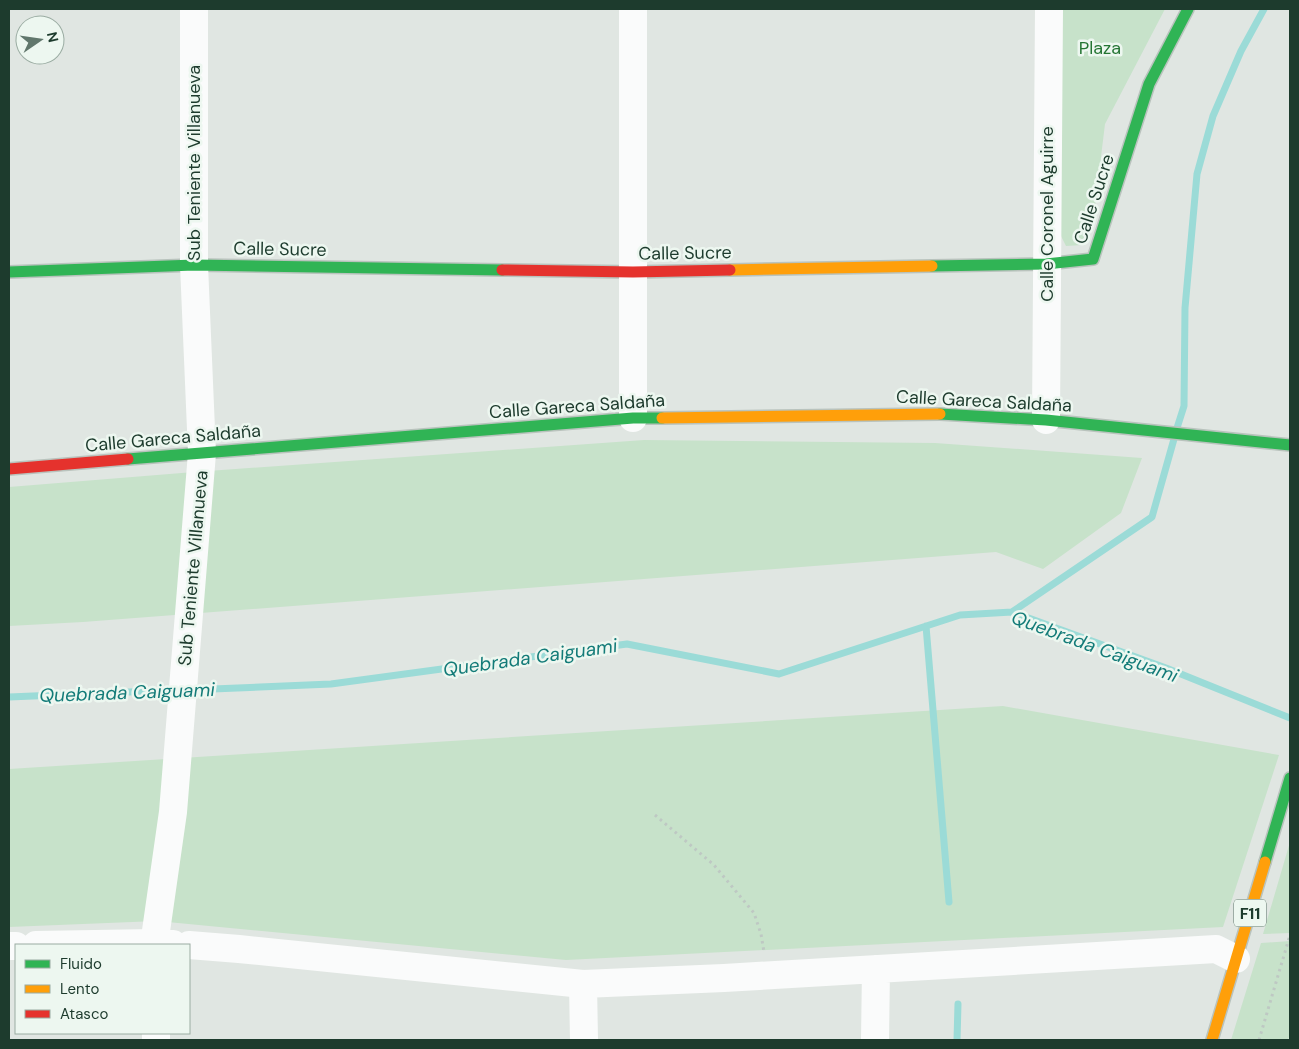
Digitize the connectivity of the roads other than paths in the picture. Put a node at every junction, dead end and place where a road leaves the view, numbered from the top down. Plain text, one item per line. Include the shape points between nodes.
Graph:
1 (194, 9) edge
2 (633, 9) edge
3 (1049, 9) edge
4 (1188, 9) edge
5 (1046, 264) junction
6 (194, 265) junction
7 (9, 272) edge
8 (633, 272) junction
9 (633, 418) junction
10 (1046, 420) junction
11 (1290, 446) edge
12 (202, 452) junction
13 (9, 469) edge
14 (1289, 782) edge
15 (154, 944) edge
16 (190, 945) edge
17 (1236, 958) junction
18 (876, 969) junction
19 (583, 984) junction
20 (584, 1040) edge
21 (875, 1040) edge
22 (1212, 1040) edge

1 - 6 street, Sub Teniente Villanueva
2 - 8 street
3 - 5 street, Calle Coronel Aguirre
4 - 5 main road, Calle Sucre via 1149,84 1093,259
5 - 8 main road, Calle Sucre
5 - 10 street, Calle Coronel Aguirre
6 - 7 main road, Calle Sucre
6 - 8 main road, Calle Sucre
6 - 12 street, Sub Teniente Villanueva
8 - 9 street
9 - 10 main road, Calle Gareca Saldaña via 931,413
9 - 12 main road, Calle Gareca Saldaña
10 - 11 main road, Calle Gareca Saldaña
12 - 13 main road, Calle Gareca Saldaña
12 - 15 street, Sub Teniente Villanueva via 173,812
14 - 17 main road, F11
16 - 19 street
17 - 18 street via 1216,949
17 - 22 main road, F11
18 - 19 street
18 - 21 street
19 - 20 street

